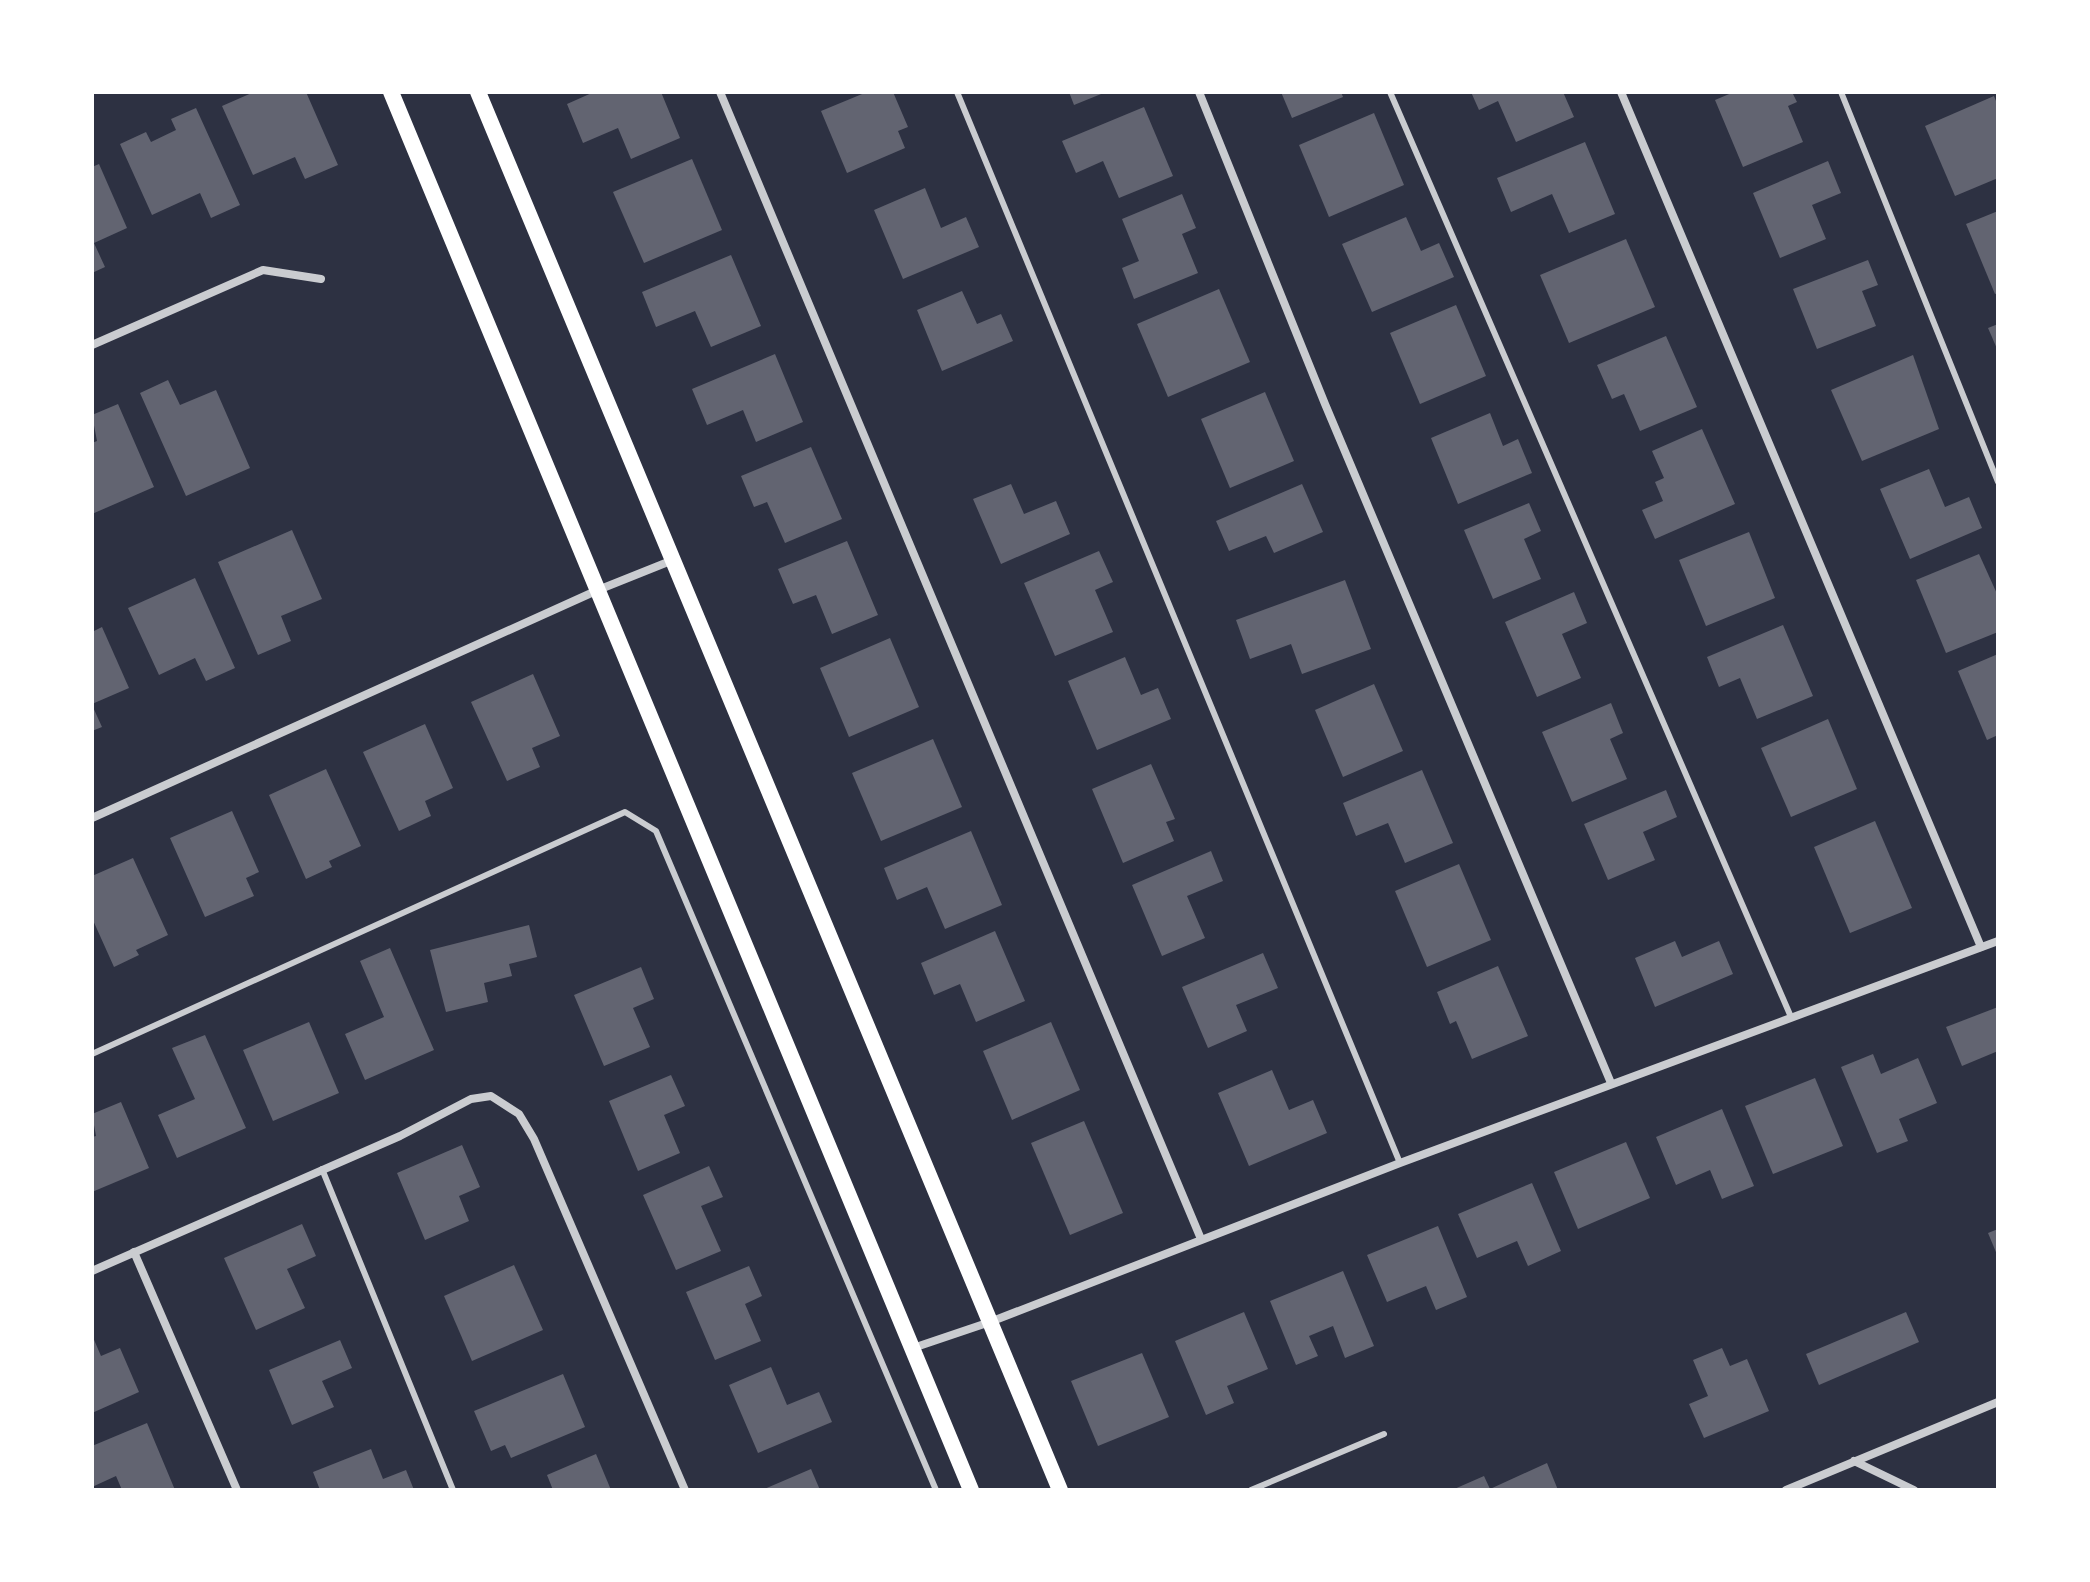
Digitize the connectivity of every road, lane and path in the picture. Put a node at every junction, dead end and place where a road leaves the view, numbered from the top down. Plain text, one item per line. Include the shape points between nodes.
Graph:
1 (391, 92) edge
2 (478, 92) edge
3 (720, 92) edge
4 (957, 92) edge
5 (1199, 92) edge
6 (1390, 92) edge
7 (1621, 92) edge
8 (1841, 92) edge
9 (321, 279) dead end
10 (92, 345) edge
11 (1998, 482) edge
12 (673, 560) junction
13 (598, 590) junction
14 (92, 818) edge
15 (1998, 941) edge
16 (1981, 947) junction
17 (1791, 1017) junction
18 (92, 1054) edge
19 (1611, 1083) junction
20 (1400, 1163) junction
21 (322, 1169) junction
22 (1201, 1239) junction
23 (134, 1252) junction
24 (92, 1271) edge
25 (990, 1322) junction
26 (912, 1349) junction
27 (1998, 1402) edge
28 (1384, 1434) dead end
29 (1854, 1461) junction
30 (237, 1490) edge
31 (453, 1490) edge
32 (685, 1490) edge
33 (936, 1490) edge
34 (971, 1490) edge
35 (1060, 1490) edge
36 (1251, 1490) edge
37 (1786, 1490) edge
38 (1914, 1490) edge

1 - 13 main road
2 - 12 main road
3 - 22 street
4 - 20 lane
5 - 19 street
6 - 17 lane
7 - 16 street
8 - 11 lane
9 - 10 street via 263,270
12 - 13 street
12 - 25 main road
13 - 14 street
13 - 26 main road
15 - 16 street
16 - 17 street
17 - 19 street
18 - 33 lane via 625,812 656,831
19 - 20 street
20 - 22 street
21 - 23 street
21 - 31 lane
21 - 32 street via 471,1099 491,1096 519,1114 541,1153
22 - 25 street
23 - 24 street
23 - 30 street
25 - 26 street
25 - 35 main road
26 - 34 main road
27 - 29 street
28 - 36 lane
29 - 37 street
29 - 38 street

